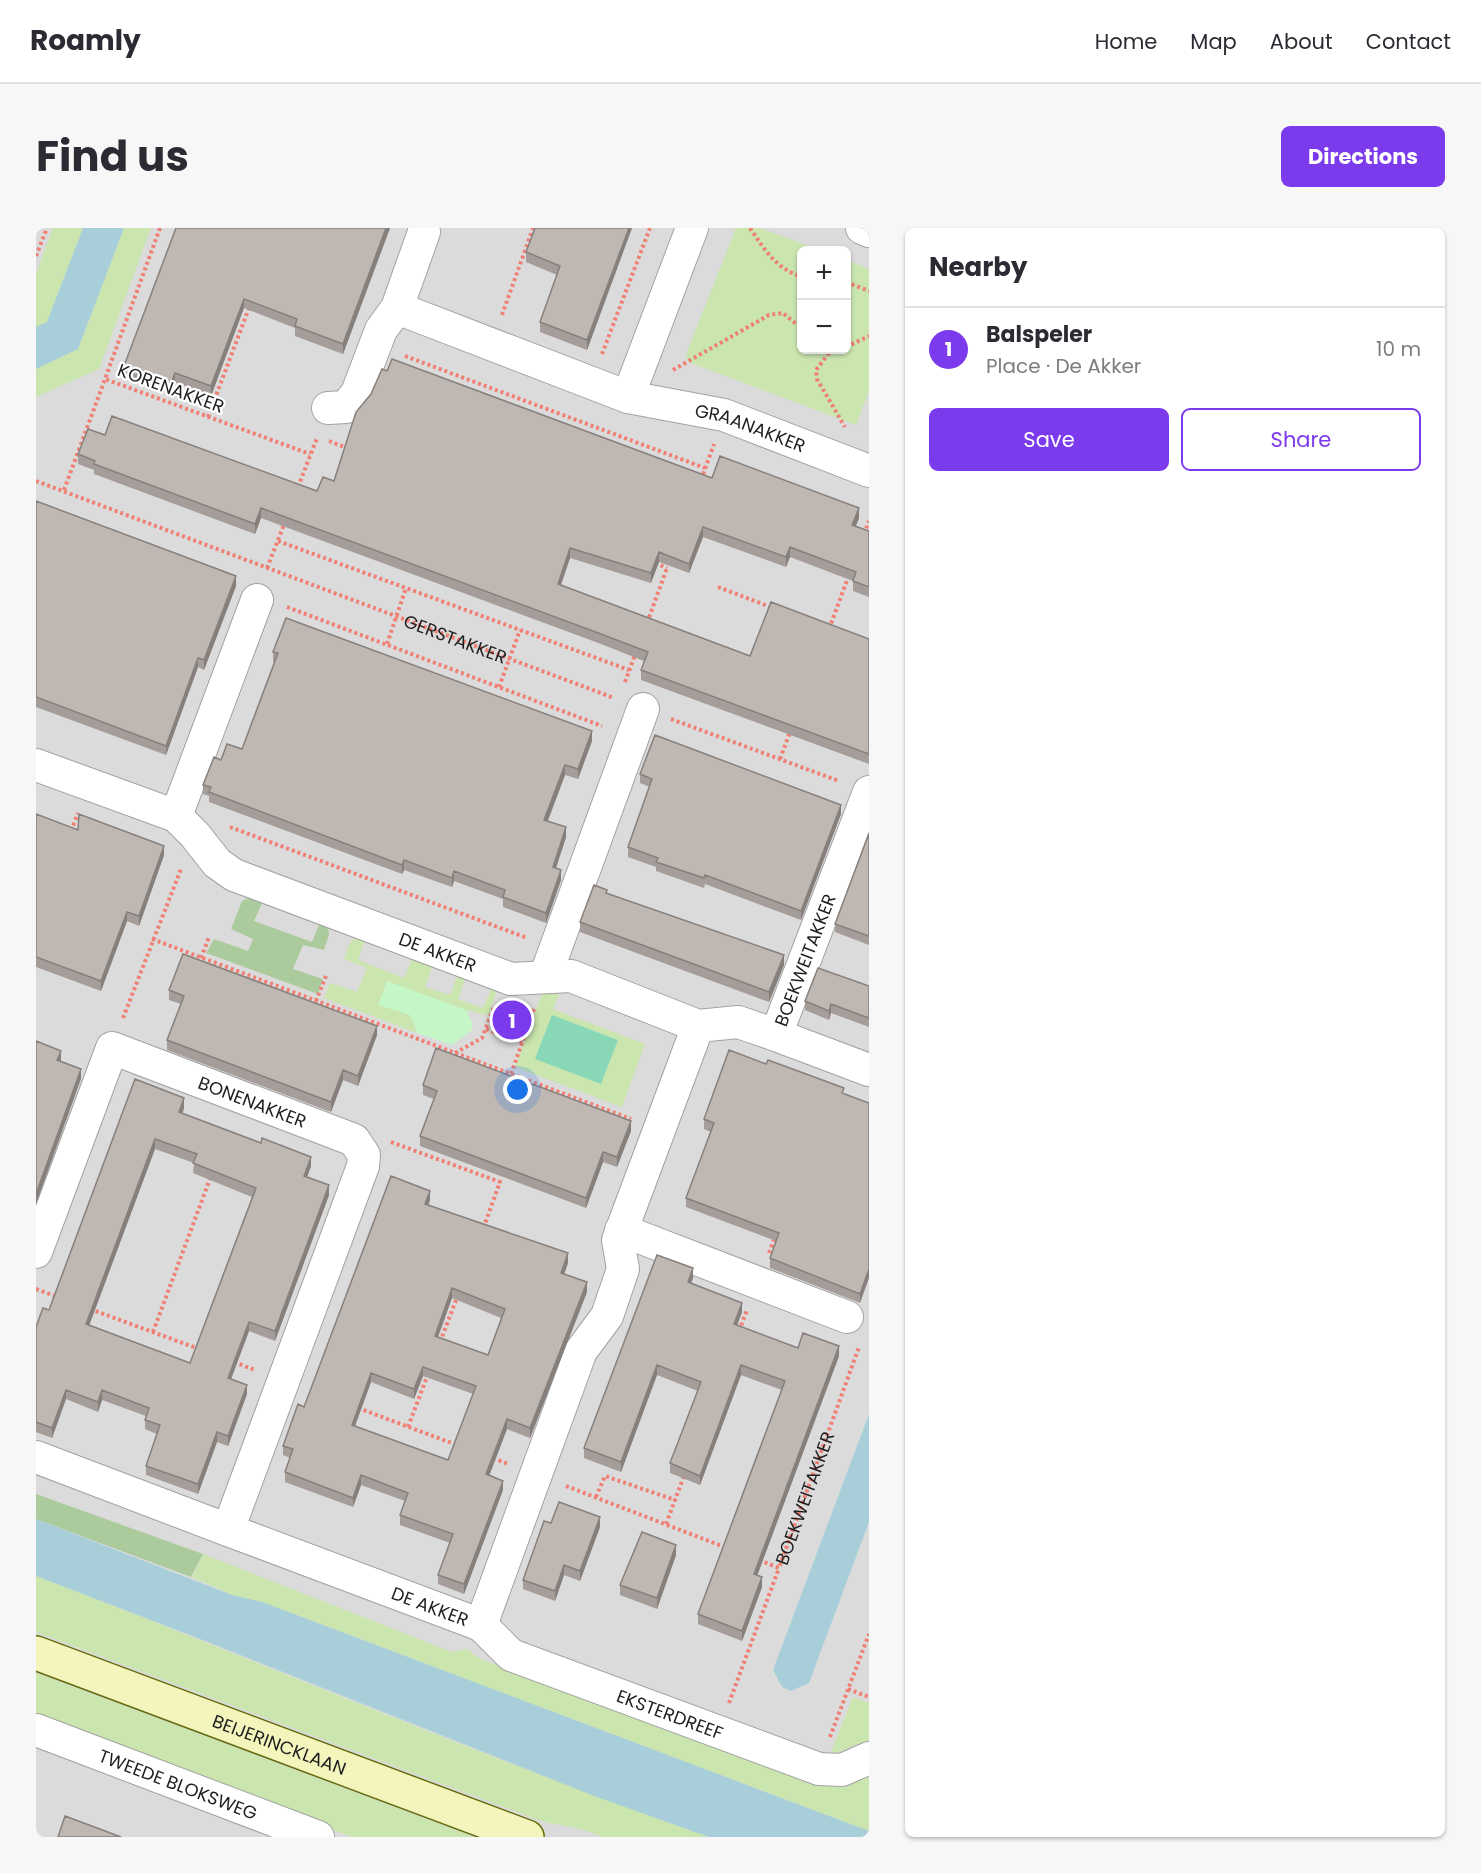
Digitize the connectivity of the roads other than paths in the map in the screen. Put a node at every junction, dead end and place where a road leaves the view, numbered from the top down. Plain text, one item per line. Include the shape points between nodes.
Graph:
1 (692, 228) edge
2 (862, 228) edge
3 (869, 231) edge
4 (424, 232) dead end
5 (397, 308) junction
6 (628, 397) junction
7 (328, 408) road end
8 (869, 471) edge
9 (268, 602) road end
10 (631, 704) road end
11 (36, 765) edge
12 (869, 792) edge
13 (185, 825) junction
14 (550, 963) junction
15 (698, 1026) junction
16 (776, 1035) junction
17 (869, 1070) edge
18 (621, 1230) junction
19 (36, 1252) edge
20 (853, 1330) road end
21 (36, 1457) edge
22 (228, 1530) junction
23 (481, 1624) junction
24 (36, 1653) edge
25 (36, 1730) edge
26 (869, 1758) edge
27 (534, 1836) edge
28 (318, 1837) edge

1 - 6 street
2 - 3 street
4 - 5 street
5 - 6 street, GRAANAKKER
5 - 7 street via 381,330 357,393 346,407
6 - 8 street, GRAANAKKER via 724,415
9 - 13 street
10 - 14 street via 632,738
11 - 13 street
12 - 16 street, BOEKWEITAKKER
13 - 14 street, DE AKKER via 217,863 234,875 511,979
14 - 15 street, DE AKKER via 571,976
15 - 16 street, DE AKKER via 738,1022
15 - 18 street, DE AKKER
16 - 17 street, BOEKWEITAKKER
18 - 20 street
18 - 23 street, DE AKKER via 618,1240 623,1269 606,1316 582,1351
19 - 22 street, BONENAKKER via 112,1048 354,1140 359,1146 364,1155 363,1166
21 - 22 street
22 - 23 street, DE AKKER
23 - 26 street, EKSTERDREEF via 511,1655 819,1769 842,1770
24 - 27 main road, BEIJERINCKLAAN
25 - 28 street, TWEEDE BLOKSWEG

